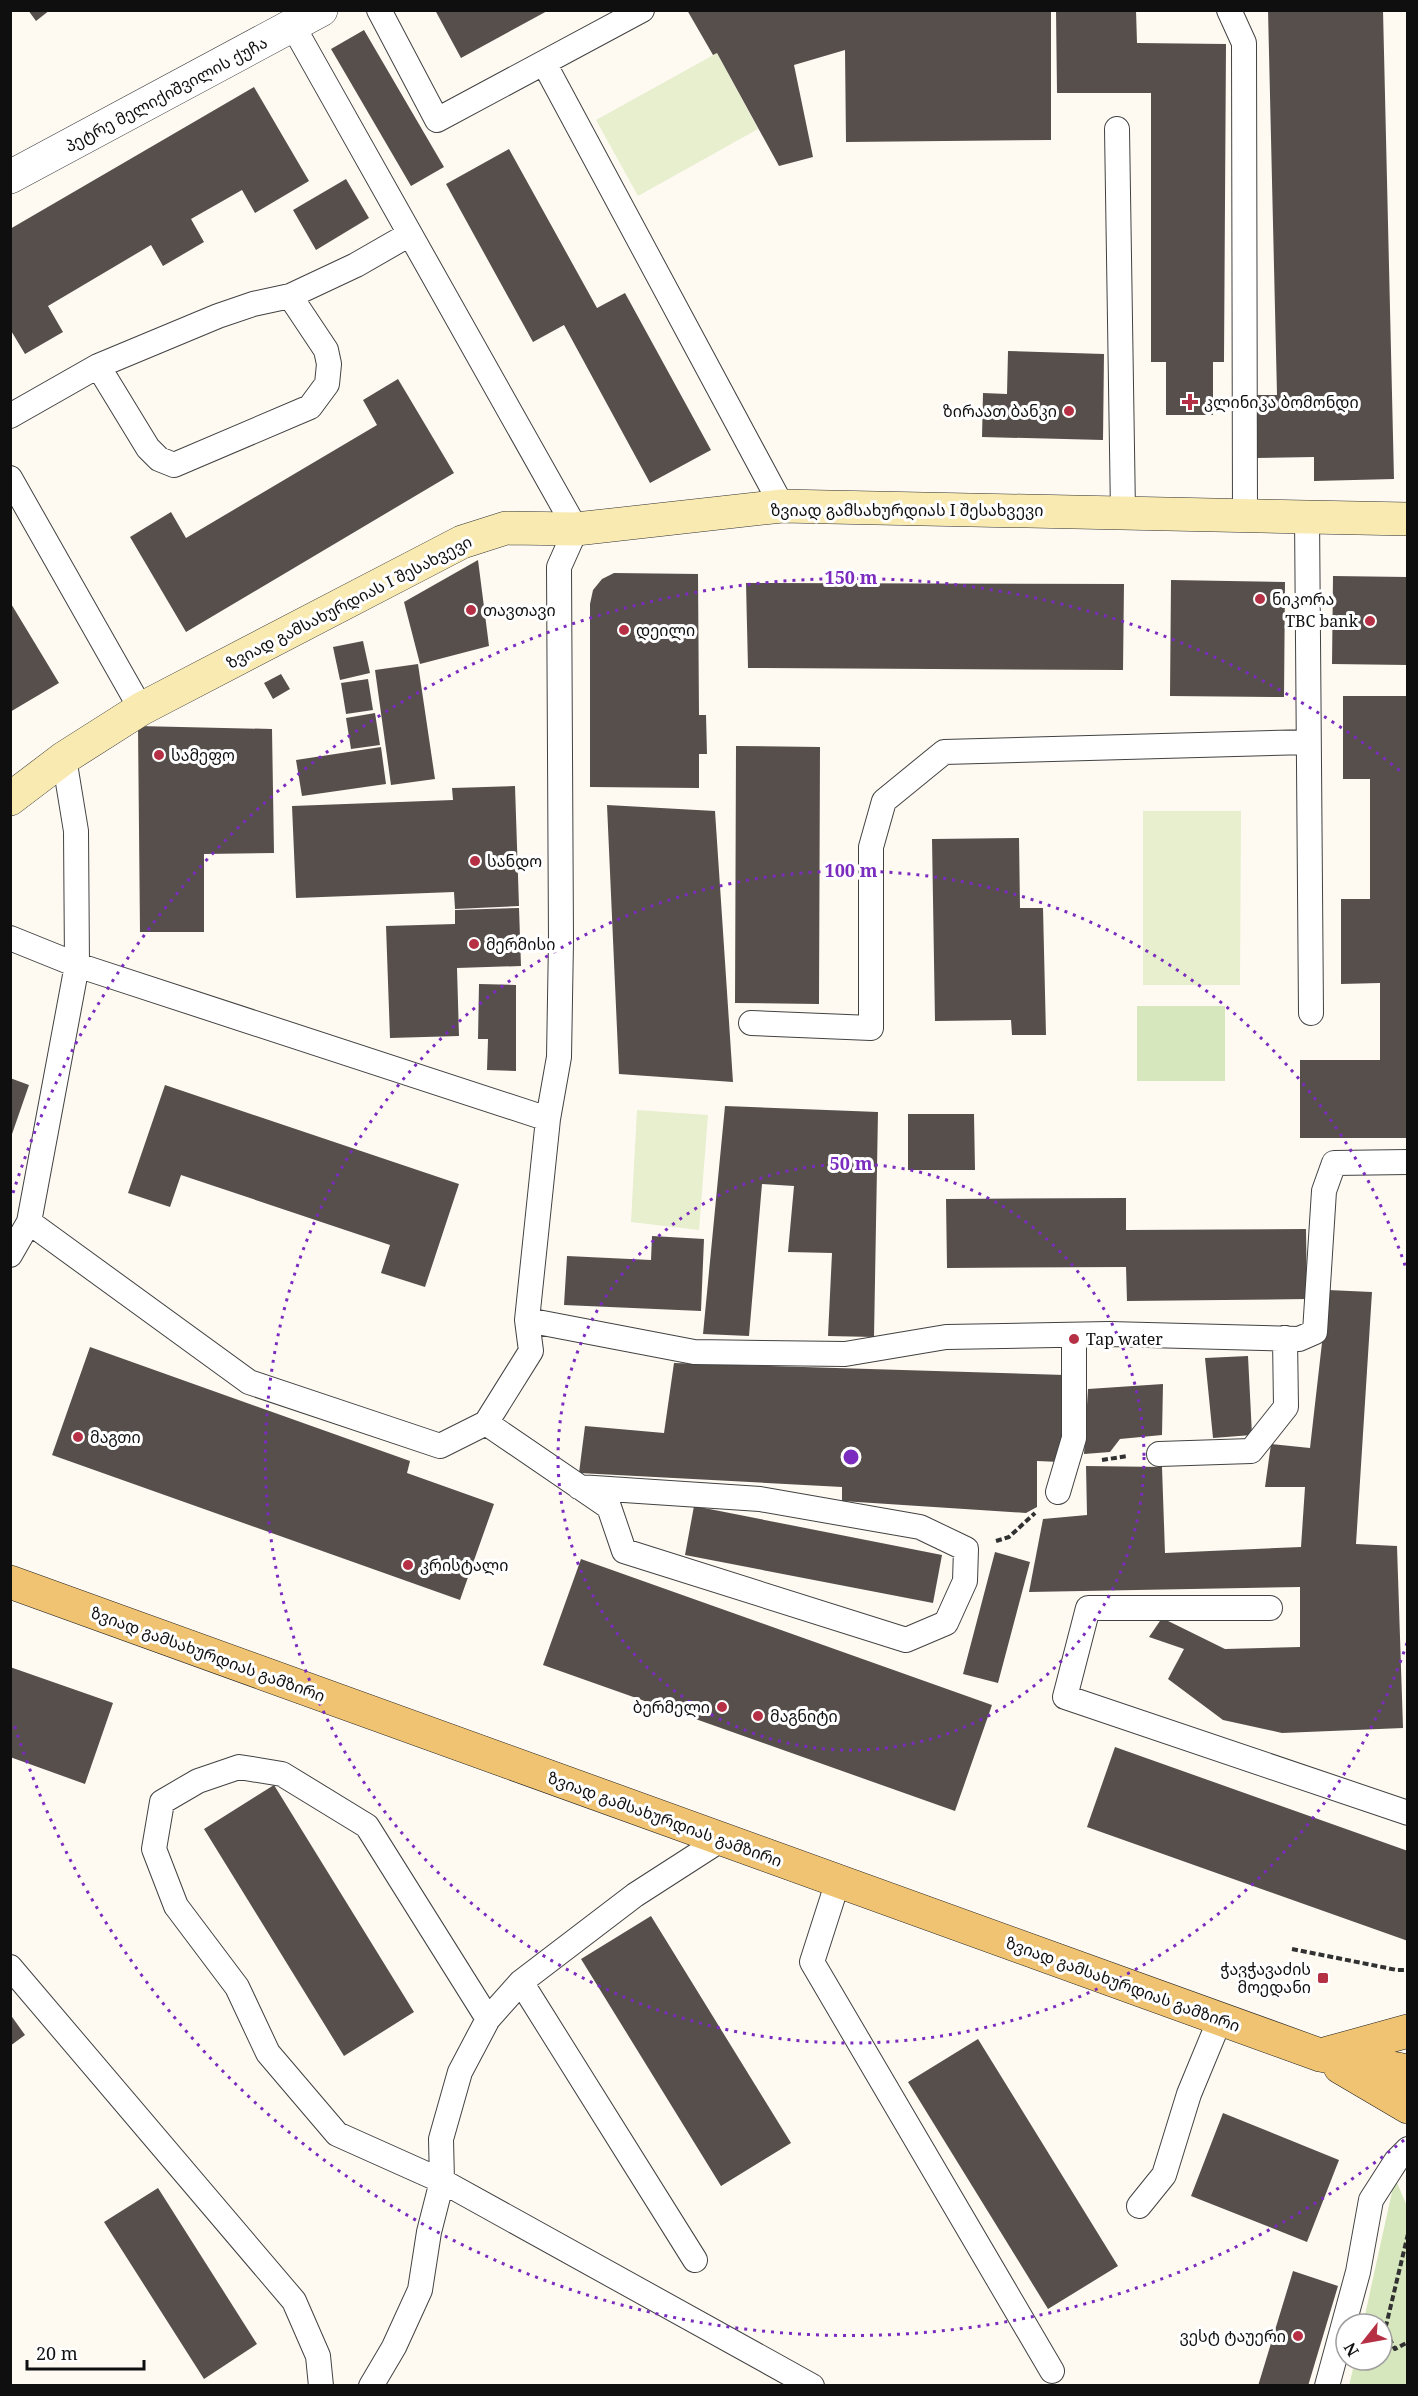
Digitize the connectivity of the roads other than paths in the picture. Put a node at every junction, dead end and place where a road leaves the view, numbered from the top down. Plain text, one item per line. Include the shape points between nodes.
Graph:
1 (379, 10) edge
2 (642, 10) edge
3 (1229, 10) edge
4 (307, 18) edge
5 (544, 63) junction
6 (1117, 129) dead end
7 (10, 177) edge
8 (410, 234) junction
9 (290, 296) junction
10 (98, 366) junction
11 (10, 416) edge
12 (10, 478) edge
13 (782, 506) junction
14 (1123, 512) junction
15 (1245, 514) junction
16 (1307, 515) junction
17 (1407, 519) edge
18 (576, 530) junction
19 (141, 709) junction
20 (1308, 742) junction
21 (64, 758) junction
22 (10, 799) edge
23 (10, 938) edge
24 (77, 966) junction
25 (1311, 1013) dead end
26 (751, 1023) dead end
27 (548, 1119) junction
28 (1407, 1162) edge
29 (29, 1222) junction
30 (10, 1255) edge
31 (527, 1320) junction
32 (1074, 1335) junction
33 (1285, 1338) junction
34 (486, 1423) junction
35 (1159, 1454) road end
36 (579, 1487) junction
37 (1058, 1491) road end
38 (10, 1582) edge
39 (1270, 1608) dead end
40 (1407, 1813) edge
41 (722, 1839) junction
42 (838, 1881) junction
43 (10, 1966) edge
44 (521, 1982) junction
45 (488, 2019) junction
46 (1220, 2019) junction
47 (1407, 2031) edge
48 (1320, 2055) junction
49 (1407, 2071) edge
50 (1407, 2107) edge
51 (1407, 2149) edge
52 (442, 2181) junction
53 (1139, 2206) dead end
54 (695, 2260) dead end
55 (1052, 2371) dead end
56 (321, 2385) edge
57 (371, 2385) edge
58 (812, 2385) edge
59 (1327, 2385) edge

1 - 5 lane via 437,120
2 - 5 lane
3 - 15 lane via 1244,43
4 - 7 street, პეტრე მელიქიშვილის ქუჩა
4 - 8 lane
5 - 13 lane
6 - 14 lane
8 - 9 lane
8 - 18 lane
9 - 10 lane via 218,316
9 - 10 lane via 326,350 330,364 327,384 310,407 174,465 159,459 148,448
10 - 11 lane
12 - 19 lane
13 - 14 street, ზვიად გამსახურდიას I შესახვევი
13 - 18 street, ზვიად გამსახურდიას I შესახვევი
14 - 15 street, ზვიად გამსახურდიას I შესახვევი
15 - 16 street, ზვიად გამსახურდიას I შესახვევი
16 - 17 street, ზვიად გამსახურდიას I შესახვევი
16 - 20 lane
18 - 19 street, ზვიად გამსახურდიას I შესახვევი via 506,528 462,542
18 - 27 lane via 559,567 560,1046
19 - 21 street, ზვიად გამსახურდიას I შესახვევი
20 - 25 lane
20 - 26 lane via 944,752 884,801 872,847 871,1028
21 - 22 street, ზვიად გამსახურდიას I შესახვევი
21 - 24 lane via 76,831
23 - 24 lane
24 - 27 lane
24 - 29 lane
27 - 31 lane
28 - 33 lane via 1334,1163 1324,1191 1315,1332 1299,1339
29 - 30 lane
29 - 34 lane via 249,1382 440,1446
31 - 32 lane via 694,1352 845,1354 946,1337
31 - 34 lane via 531,1351
32 - 33 lane
32 - 37 lane via 1074,1438
33 - 35 lane via 1286,1407 1251,1451
34 - 36 lane
36 - 36 lane via 609,1508 624,1551 906,1640 946,1623 965,1581 966,1549 920,1527 760,1498
38 - 41 main road, ზვიად გამსახურდიას გამზირი
39 - 40 lane via 1088,1608 1065,1697
41 - 42 main road, ზვიად გამსახურდიას გამზირი
41 - 44 lane via 634,1895
42 - 46 main road, ზვიად გამსახურდიას გამზირი
42 - 55 lane via 812,1962
43 - 56 lane via 294,2301 318,2356
44 - 45 lane
44 - 54 lane
45 - 52 lane via 460,2072 441,2139
45 - 52 lane via 367,1826 282,1774 239,1767 198,1781 162,1802 154,1849 176,1906 237,1987 268,2054 337,2133
46 - 48 main road, ზვიად გამსახურდიას გამზირი
46 - 53 lane via 1189,2094 1164,2175
47 - 48 main road
48 - 49 main road, ზვიად გამსახურდიას გამზირი
48 - 50 main road, ზვიად გამსახურდიას გამზირი
51 - 59 lane via 1371,2200 1358,2272
52 - 57 lane via 420,2290 394,2347
52 - 58 lane

